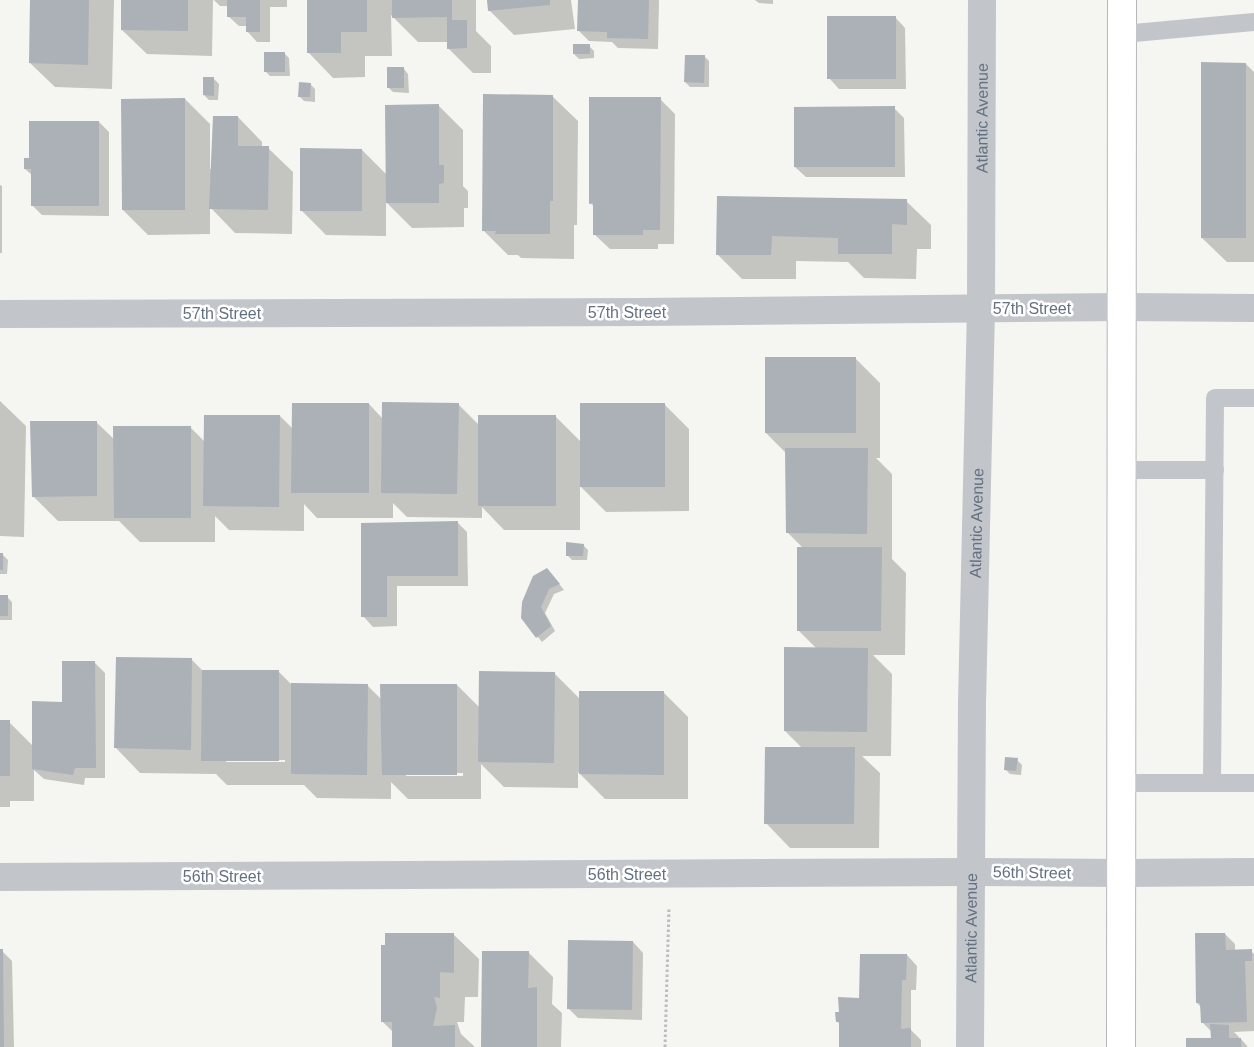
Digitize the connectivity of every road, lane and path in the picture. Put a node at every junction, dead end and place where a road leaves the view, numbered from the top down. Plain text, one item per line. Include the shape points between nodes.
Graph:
1 (982, 0) edge
2 (1122, 0) edge
3 (1254, 22) edge
4 (1122, 34) junction
5 (1122, 307) junction
6 (981, 308) junction
7 (1254, 308) edge
8 (0, 314) edge
9 (1254, 398) edge
10 (1122, 470) junction
11 (1215, 470) junction
12 (1122, 783) junction
13 (1212, 783) junction
14 (1254, 784) edge
15 (972, 872) junction
16 (1254, 872) edge
17 (1122, 873) junction
18 (670, 874) junction
19 (0, 877) edge
20 (665, 1047) edge
21 (970, 1047) edge
22 (1121, 1047) edge

1 - 6 street, Atlantic Avenue
2 - 4 highway
3 - 4 lane
4 - 5 highway
5 - 6 street, 57th Street
5 - 7 street, 57th Street
5 - 10 highway
6 - 8 street, 57th Street
6 - 15 street, Atlantic Avenue via 972,703
9 - 11 lane via 1215,398
10 - 11 lane
10 - 12 highway
11 - 13 lane
12 - 13 lane
12 - 17 highway
13 - 14 lane
15 - 17 street, 56th Street
15 - 18 street, 56th Street
15 - 21 street, Atlantic Avenue
16 - 17 street, 56th Street
17 - 22 highway
18 - 19 street, 56th Street
18 - 20 path

